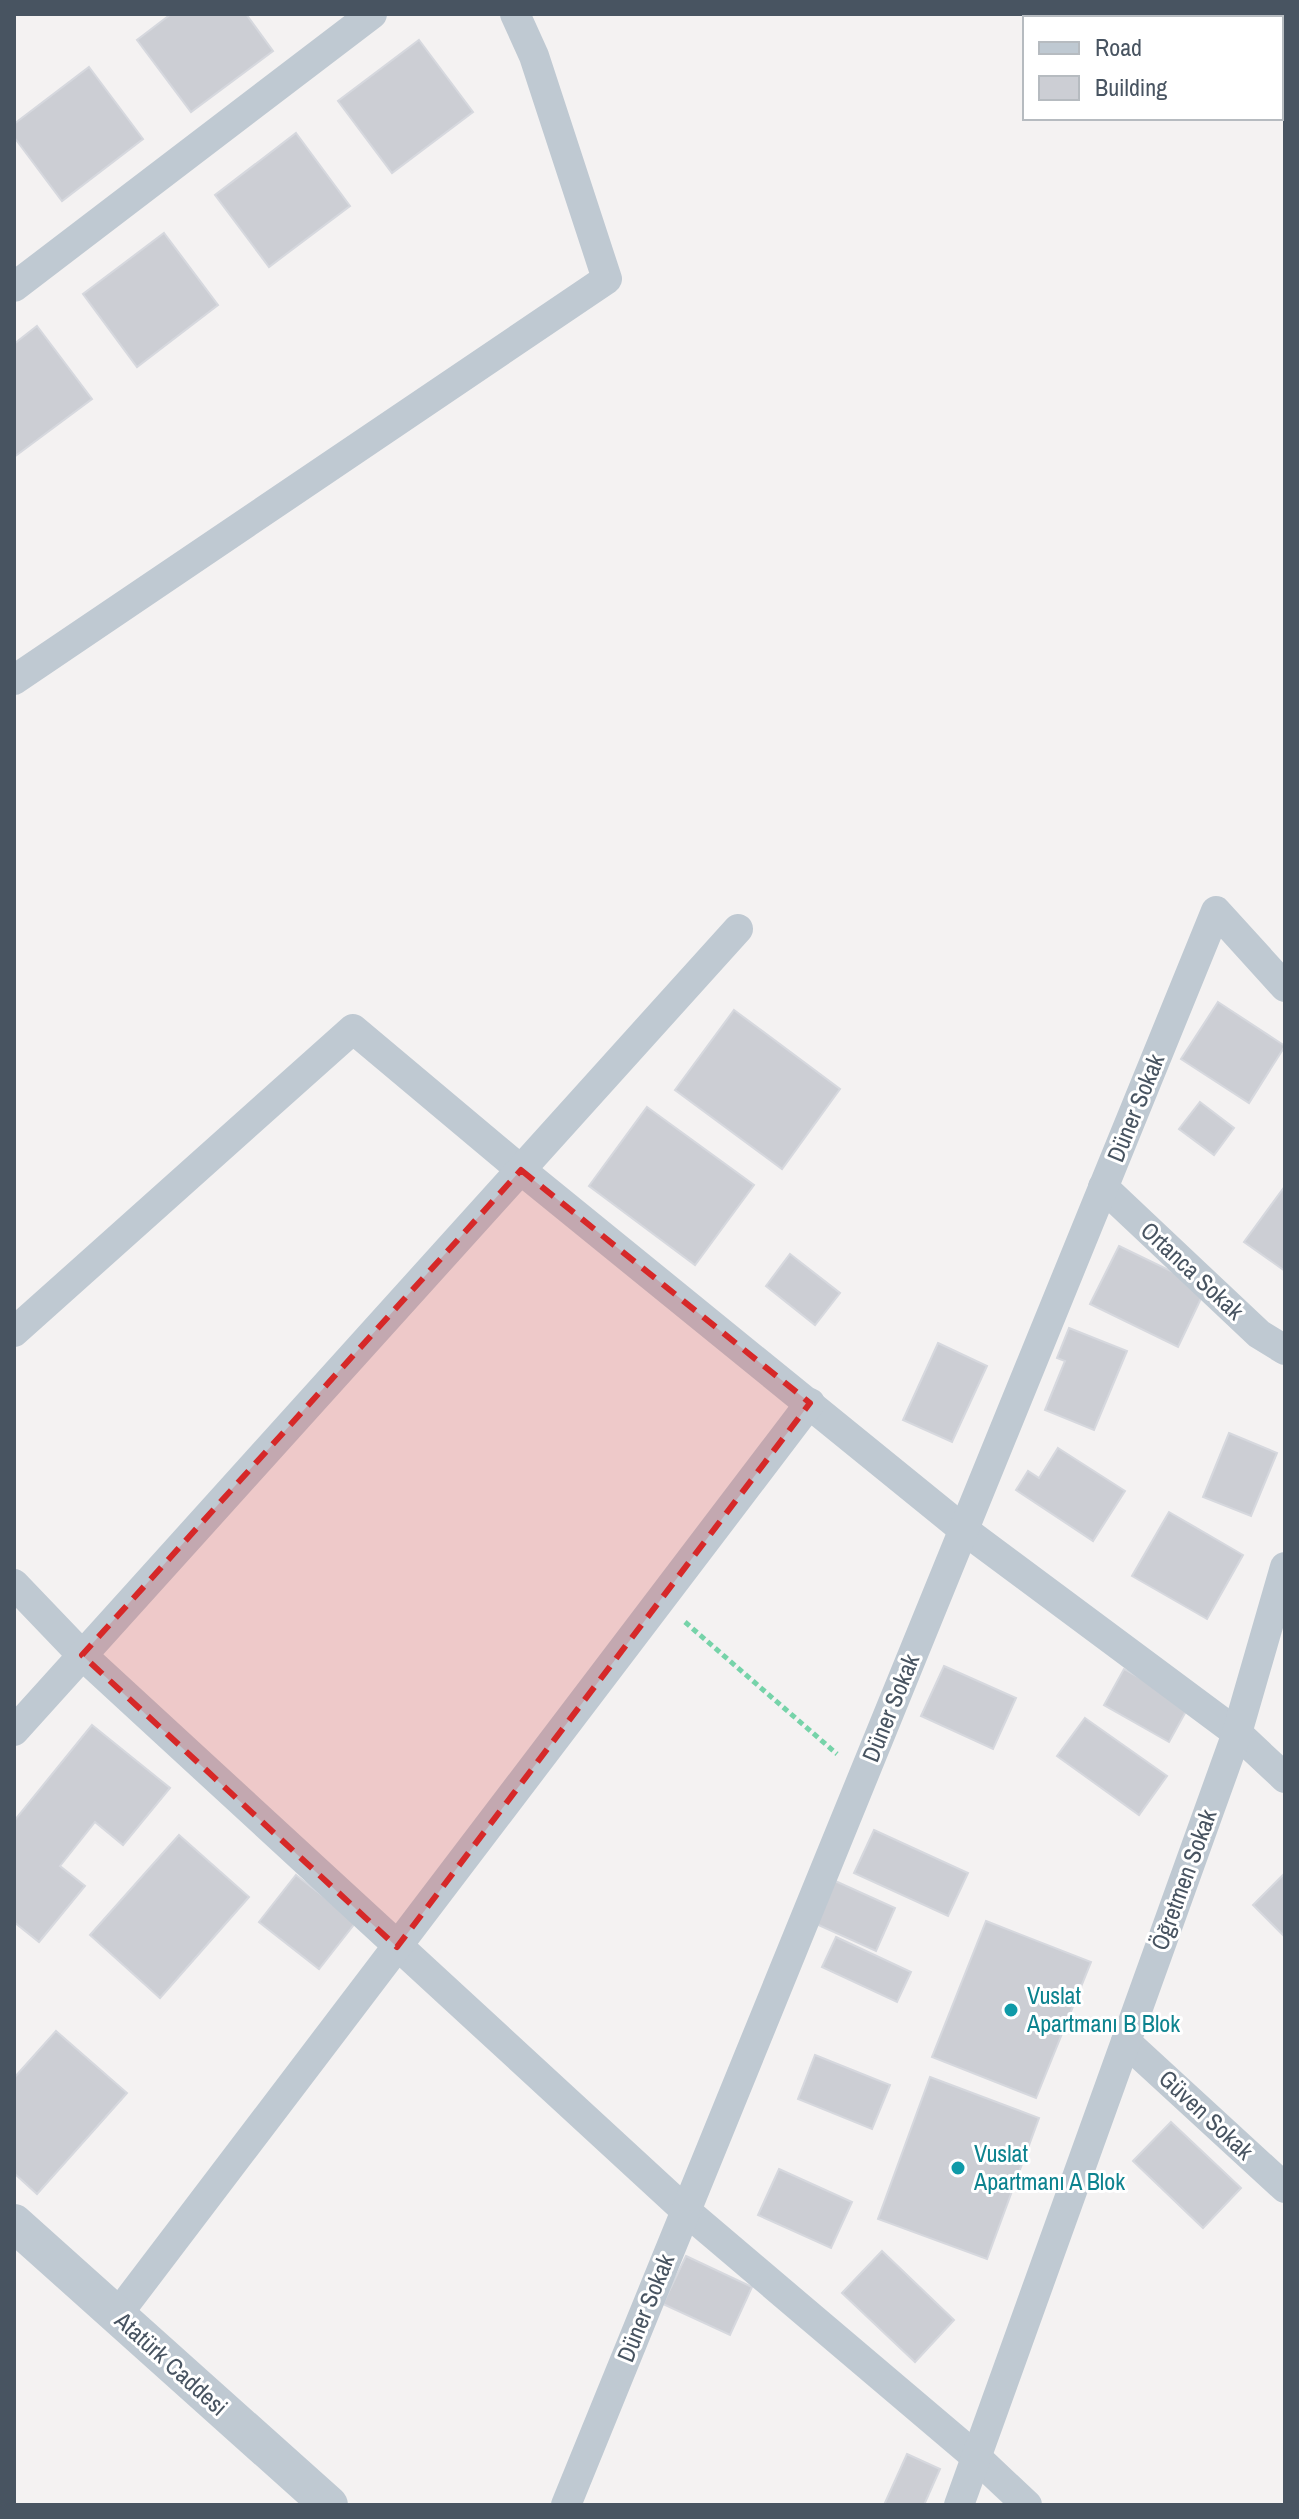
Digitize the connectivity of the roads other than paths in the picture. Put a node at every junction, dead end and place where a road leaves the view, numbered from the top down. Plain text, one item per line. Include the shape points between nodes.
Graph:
1 (372, 14) edge
2 (515, 14) edge
3 (14, 287) edge
4 (14, 680) edge
5 (738, 929) dead end
6 (1285, 987) edge
7 (521, 1170) junction
8 (1103, 1187) junction
9 (14, 1332) edge
10 (1285, 1350) edge
11 (810, 1403) junction
12 (964, 1530) junction
13 (1285, 1567) edge
14 (14, 1584) edge
15 (82, 1655) junction
16 (14, 1731) edge
17 (1237, 1733) junction
18 (1285, 1778) edge
19 (397, 1947) junction
20 (1126, 2042) junction
21 (1285, 2188) edge
22 (686, 2211) junction
23 (14, 2223) edge
24 (117, 2315) junction
25 (976, 2457) junction
26 (329, 2505) edge
27 (566, 2505) edge
28 (959, 2505) edge
29 (1027, 2505) edge

1 - 3 street
2 - 4 street via 534,56 607,279
5 - 7 street
6 - 8 street, Düner Sokak via 1216,911
7 - 9 street via 353,1029
7 - 11 street
7 - 15 street
8 - 10 street, Ortanca Sokak via 1259,1334
8 - 12 street, Düner Sokak
11 - 12 street
11 - 19 street
12 - 17 street
12 - 22 street, Düner Sokak
13 - 17 street, Öğretmen Sokak
14 - 15 street
15 - 16 street
15 - 19 street
17 - 18 street
17 - 20 street, Öğretmen Sokak
19 - 22 street
19 - 24 street
20 - 21 street, Güven Sokak
20 - 25 street, Öğretmen Sokak
22 - 25 street
22 - 27 street, Düner Sokak
23 - 24 street, Atatürk Caddesi
24 - 26 street, Atatürk Caddesi
25 - 28 street, Öğretmen Sokak
25 - 29 street

